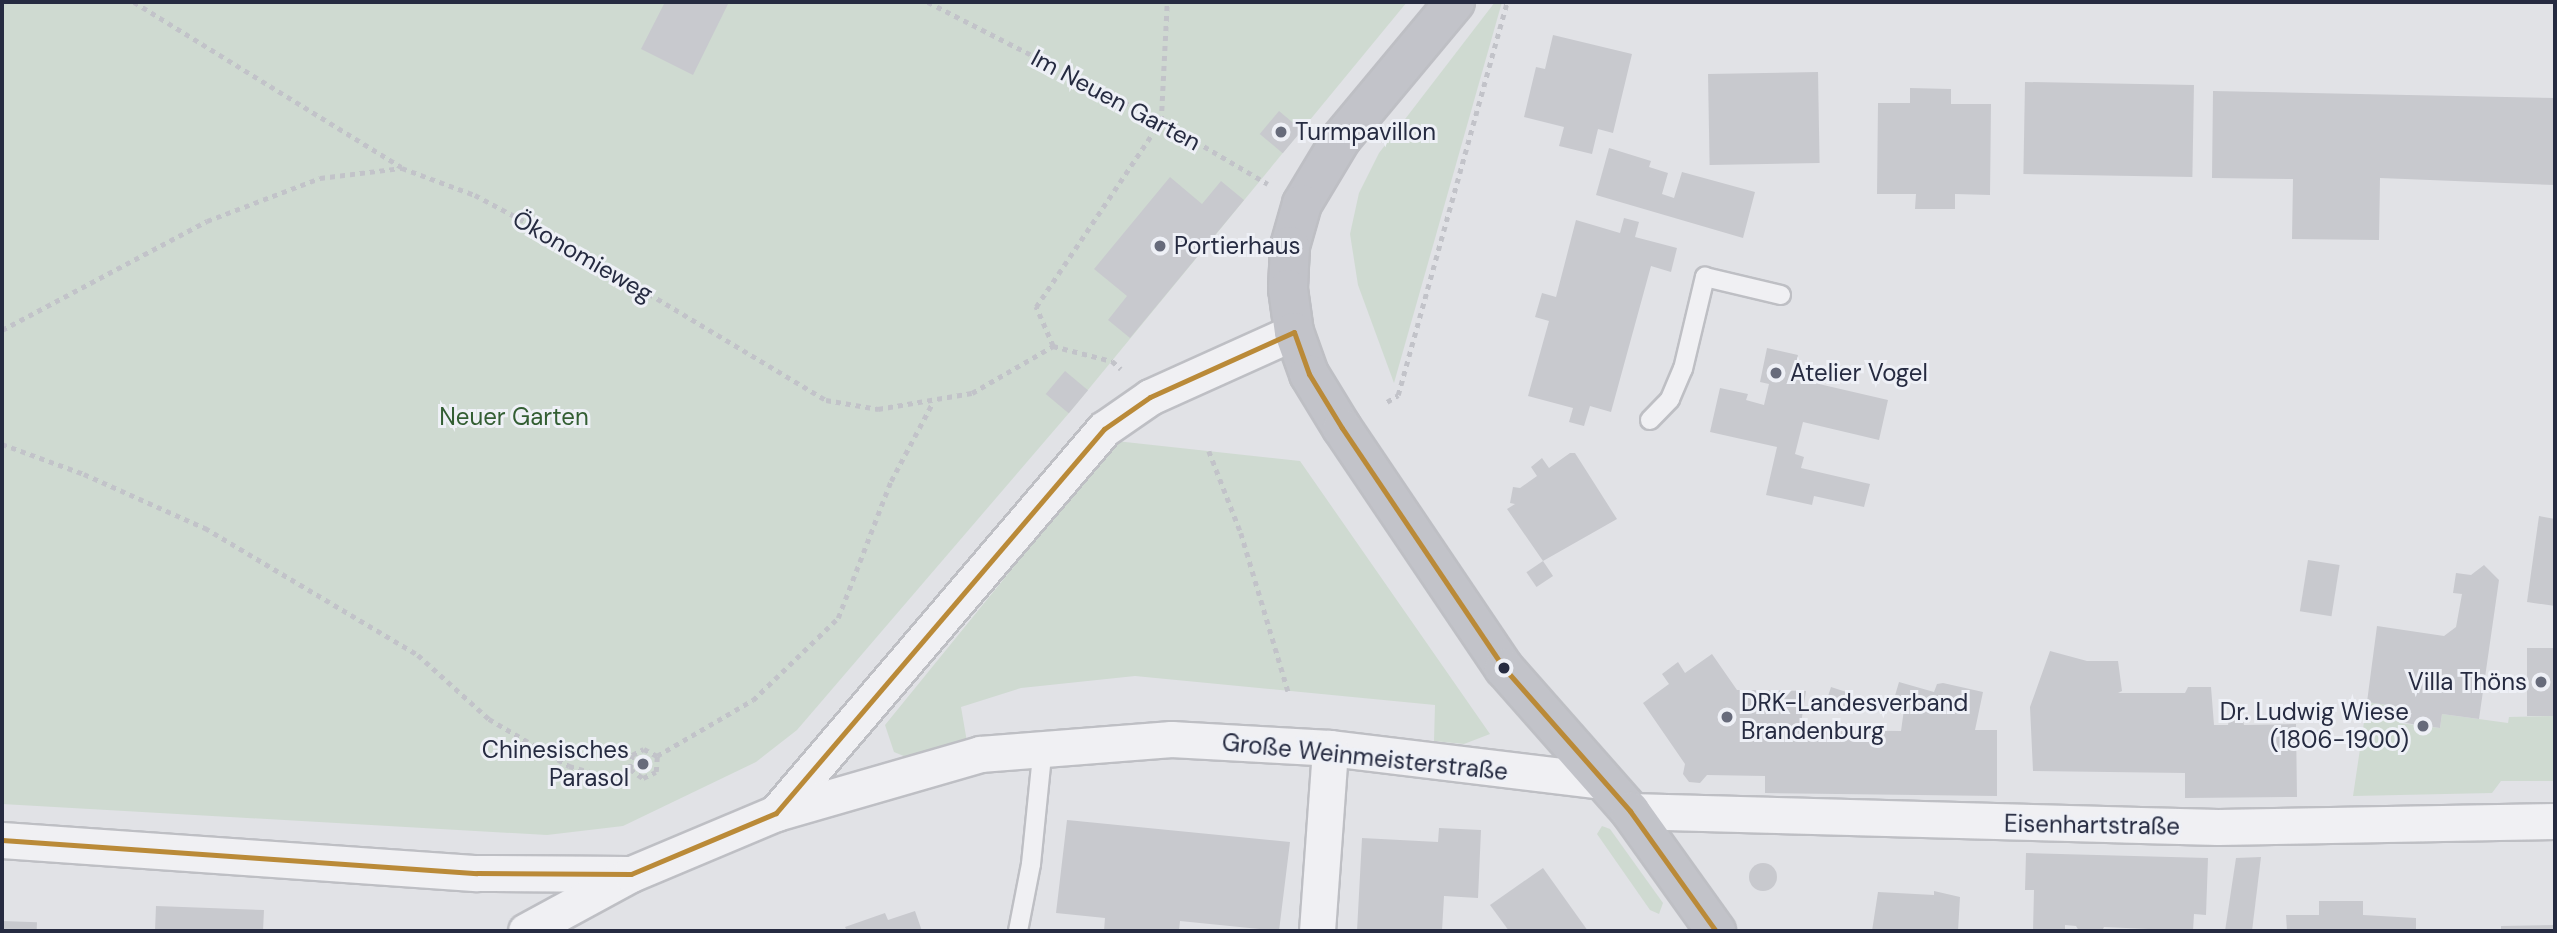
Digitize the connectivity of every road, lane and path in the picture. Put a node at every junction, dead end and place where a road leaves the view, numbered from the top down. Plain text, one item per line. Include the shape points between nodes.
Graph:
1 (134, 2) edge
2 (928, 2) edge
3 (1167, 2) edge
4 (1455, 2) edge
5 (1507, 2) edge
6 (1161, 121) junction
7 (402, 168) junction
8 (1302, 204) junction
9 (1781, 295) dead end
10 (2, 330) edge
11 (1294, 332) junction
12 (1053, 346) junction
13 (1150, 397) junction
14 (934, 401) junction
15 (1387, 402) dead end
16 (1650, 420) dead end
17 (2, 444) edge
18 (1209, 452) dead end
19 (1287, 691) dead end
20 (1043, 745) junction
21 (1330, 748) junction
22 (657, 756) junction
23 (630, 769) junction
24 (1604, 780) junction
25 (1630, 811) junction
26 (776, 813) junction
27 (2555, 821) edge
28 (2, 840) edge
29 (631, 874) junction
30 (526, 931) edge
31 (1018, 931) edge
32 (1317, 931) edge
33 (1716, 931) edge

1 - 7 path
2 - 6 path, Im Neuen Garten
3 - 6 path
4 - 8 street via 1341,139
5 - 15 path via 1398,395
6 - 8 path, Im Neuen Garten
6 - 12 path via 1037,307
7 - 10 path, Ökonomieweg via 320,178 207,221
7 - 14 path, Ökonomieweg via 475,195 563,242 826,400 878,409
8 - 11 street via 1290,246 1288,289
9 - 16 lane via 1705,277 1683,369 1670,399
11 - 13 street
11 - 24 street via 1309,374 1449,589 1504,668
12 - 13 path via 1112,361
12 - 14 path, Ökonomieweg via 972,393
13 - 26 street via 1104,429
14 - 22 path via 891,481 838,618 753,700
17 - 23 path via 84,474 205,528 418,655 489,719 569,766 605,776
18 - 19 path via 1241,533
20 - 21 street, Große Weinmeisterstraße via 1171,739
20 - 26 street, Große Weinmeisterstraße via 979,754
20 - 31 lane via 1031,864
21 - 24 street, Große Weinmeisterstraße
21 - 32 street
22 - 23 path via 644,749 632,755
22 - 23 path via 656,772 643,778
24 - 25 street
25 - 27 street, Eisenhartstraße via 2218,827
25 - 33 street
26 - 29 street, Große Weinmeisterstraße
28 - 29 street via 477,873
29 - 30 street, Große Weinmeisterstraße

